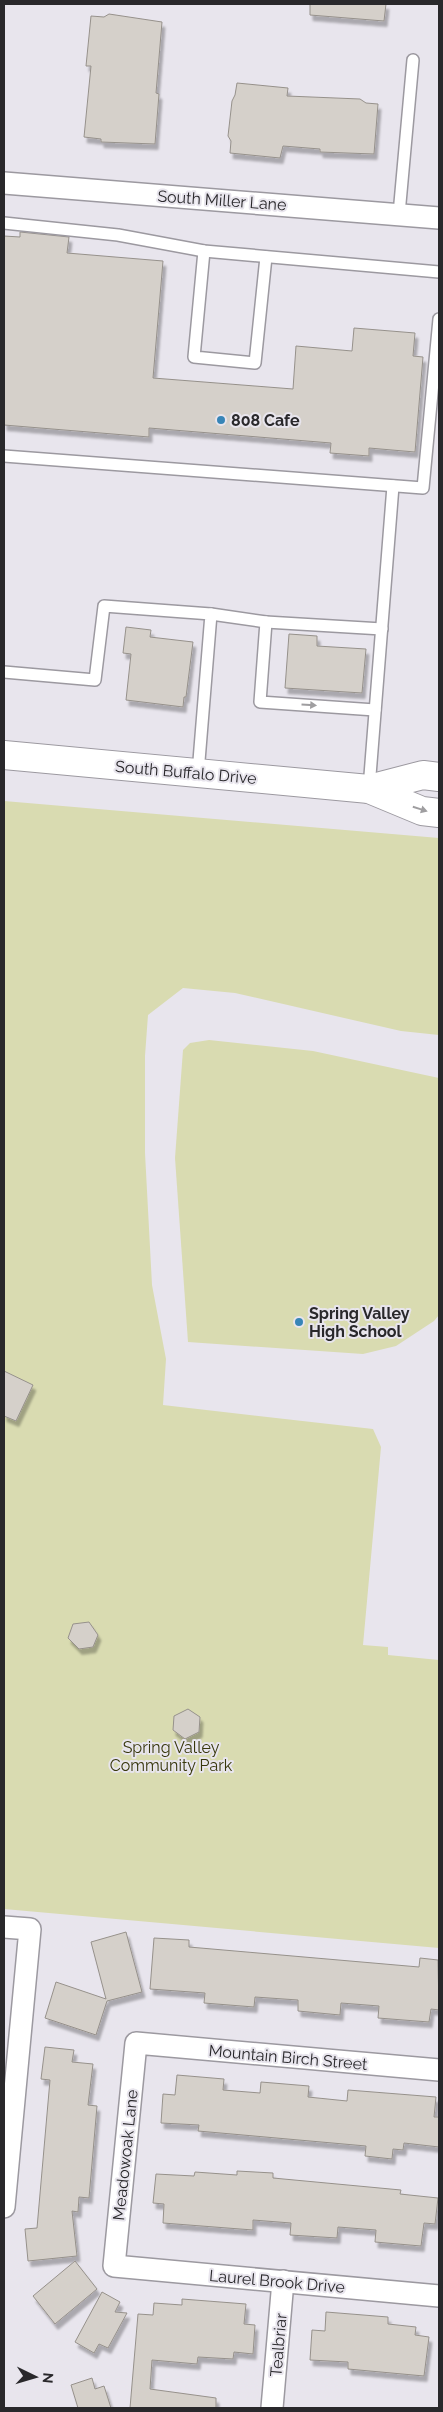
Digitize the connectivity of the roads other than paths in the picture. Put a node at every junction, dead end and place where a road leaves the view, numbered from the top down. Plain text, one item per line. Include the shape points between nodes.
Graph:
1 (413, 60) dead end
2 (4, 183) edge
3 (399, 214) junction
4 (439, 218) edge
5 (4, 224) edge
6 (204, 251) junction
7 (266, 257) junction
8 (439, 272) edge
9 (439, 319) edge
10 (4, 456) edge
11 (393, 486) junction
12 (211, 614) junction
13 (266, 622) junction
14 (382, 629) junction
15 (4, 672) edge
16 (375, 710) junction
17 (4, 756) edge
18 (198, 773) junction
19 (439, 777) edge
20 (369, 789) junction
21 (439, 813) edge
22 (4, 1927) edge
23 (136, 2043) joint
24 (439, 2070) edge
25 (4, 2207) edge
26 (114, 2266) joint
27 (283, 2281) junction
28 (439, 2296) edge
29 (272, 2408) edge

1 - 3 lane
2 - 3 street, South Miller Lane
3 - 4 street, South Miller Lane
5 - 6 lane via 118,234
6 - 7 lane
6 - 7 lane via 194,357 255,362
7 - 8 lane
9 - 11 lane via 423,488
10 - 11 lane
11 - 14 lane
12 - 13 lane
12 - 15 lane via 104,606 95,680
12 - 18 lane
13 - 14 lane
13 -> 16 lane via 260,702
14 - 16 lane
16 - 20 lane
17 - 18 main road, South Buffalo Drive
18 - 20 main road, South Buffalo Drive
19 - 20 main road, South Buffalo Drive via 423,775
20 -> 21 main road, South Buffalo Drive via 422,811
22 - 25 street via 30,1929
23 - 24 street, Mountain Birch Street
23 - 26 street, Meadowoak Lane
26 - 27 street, Laurel Brook Drive
27 - 28 street, Laurel Brook Drive
27 - 29 street, Tealbriar

